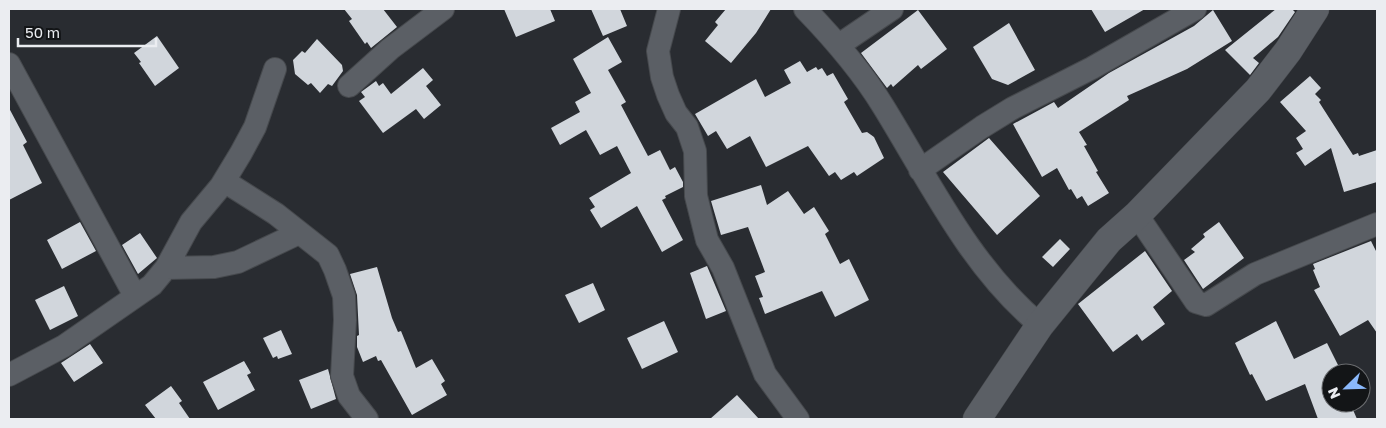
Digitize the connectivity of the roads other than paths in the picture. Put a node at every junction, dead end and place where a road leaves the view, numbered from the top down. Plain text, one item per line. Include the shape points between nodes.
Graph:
1 (442, 9) edge
2 (669, 9) edge
3 (805, 9) edge
4 (892, 9) edge
5 (1195, 9) edge
6 (1315, 9) edge
7 (839, 45) junction
8 (9, 64) edge
9 (275, 69) dead end
10 (350, 86) dead end
11 (920, 170) junction
12 (224, 181) junction
13 (1137, 215) junction
14 (1377, 224) edge
15 (299, 233) junction
16 (166, 268) junction
17 (135, 296) junction
18 (1040, 325) junction
19 (9, 374) edge
20 (367, 419) edge
21 (798, 419) edge
22 (977, 419) edge

1 - 10 street via 390,49
2 - 21 street via 658,51 662,77 695,151 696,196 707,240 723,268 764,374
3 - 7 street
4 - 7 street
5 - 11 street via 982,126
6 - 13 street via 1258,90
7 - 11 street via 883,105
8 - 17 street
9 - 12 street via 255,127
11 - 18 street via 980,260 1017,306
12 - 15 street via 243,191
12 - 16 street via 191,222
13 - 14 street via 1196,302 1206,305 1255,274
13 - 18 street via 1109,240
15 - 16 street via 238,262
15 - 20 street via 328,255 336,270 344,304 342,376 349,396
16 - 17 street via 152,285
17 - 19 street via 64,346
18 - 22 street

